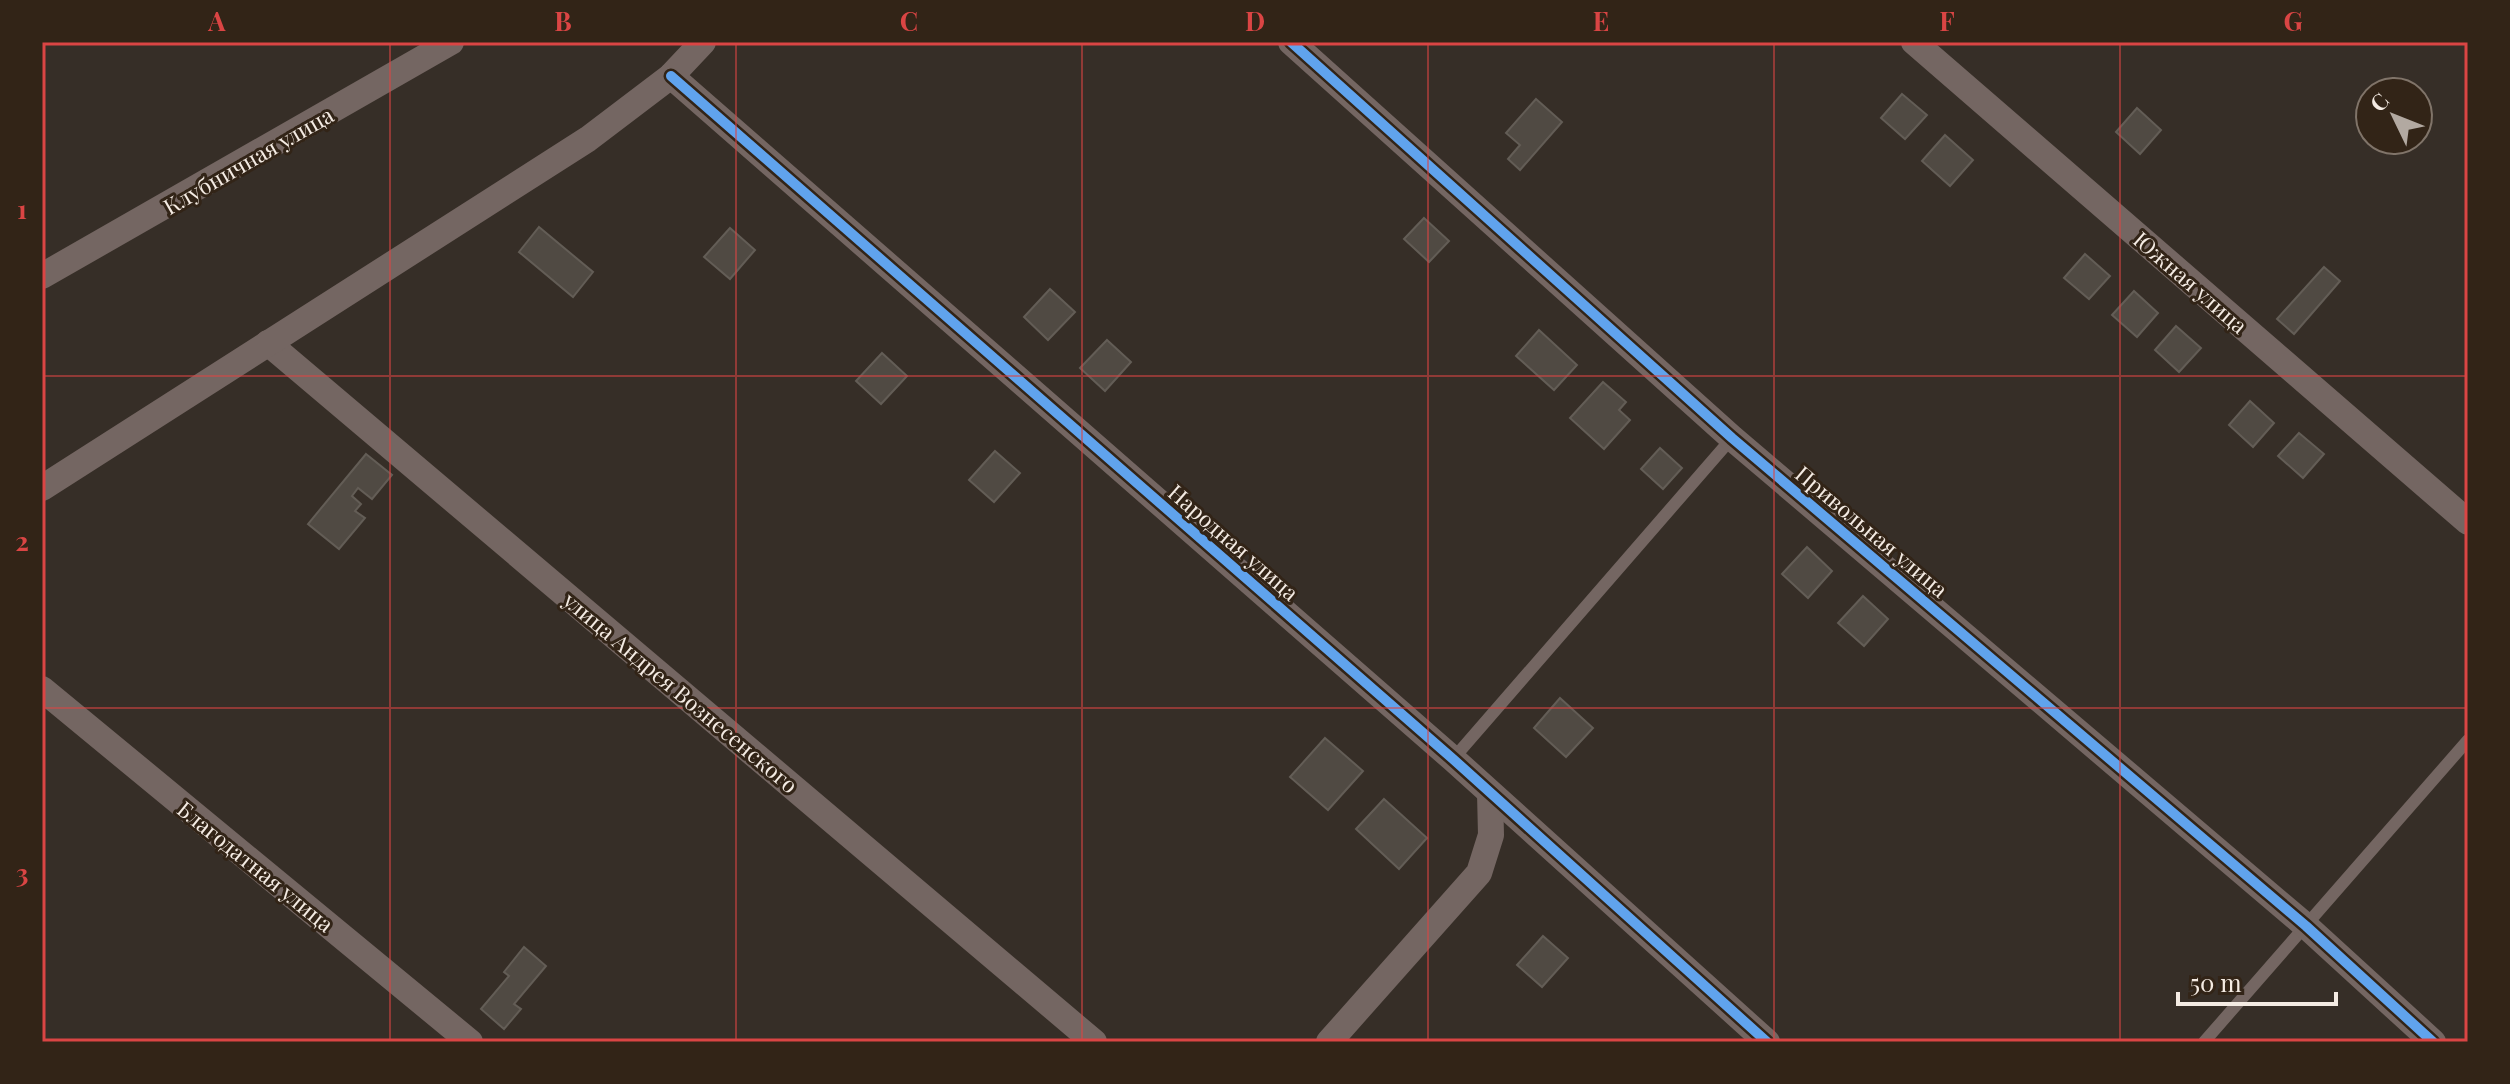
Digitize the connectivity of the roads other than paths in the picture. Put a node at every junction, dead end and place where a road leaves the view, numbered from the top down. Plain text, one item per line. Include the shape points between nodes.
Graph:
1 (451, 42) edge
2 (703, 42) edge
3 (1291, 42) edge
4 (1914, 42) edge
5 (671, 76) junction
6 (42, 276) edge
7 (268, 343) junction
8 (1732, 438) junction
9 (42, 488) edge
10 (2468, 522) edge
11 (42, 689) edge
12 (2468, 740) edge
13 (1453, 759) junction
14 (1490, 793) junction
15 (2306, 926) junction
16 (470, 1042) edge
17 (1094, 1042) edge
18 (1329, 1042) edge
19 (1767, 1042) edge
20 (2204, 1042) edge
21 (2433, 1042) edge

1 - 6 street, Клубничная улица
2 - 5 street
3 - 8 street, Привольная улица
4 - 10 street, Южная улица
5 - 7 street via 588,139
5 - 13 street, Народная улица
7 - 9 street
7 - 17 street, улица Андрея Вознесенского
8 - 13 lane
8 - 15 street, Привольная улица
11 - 16 street, Благодатная улица
12 - 15 lane
13 - 14 street, Народная улица
14 - 18 street via 1491,835 1479,873
14 - 19 street, Народная улица
15 - 20 lane
15 - 21 street, Привольная улица

